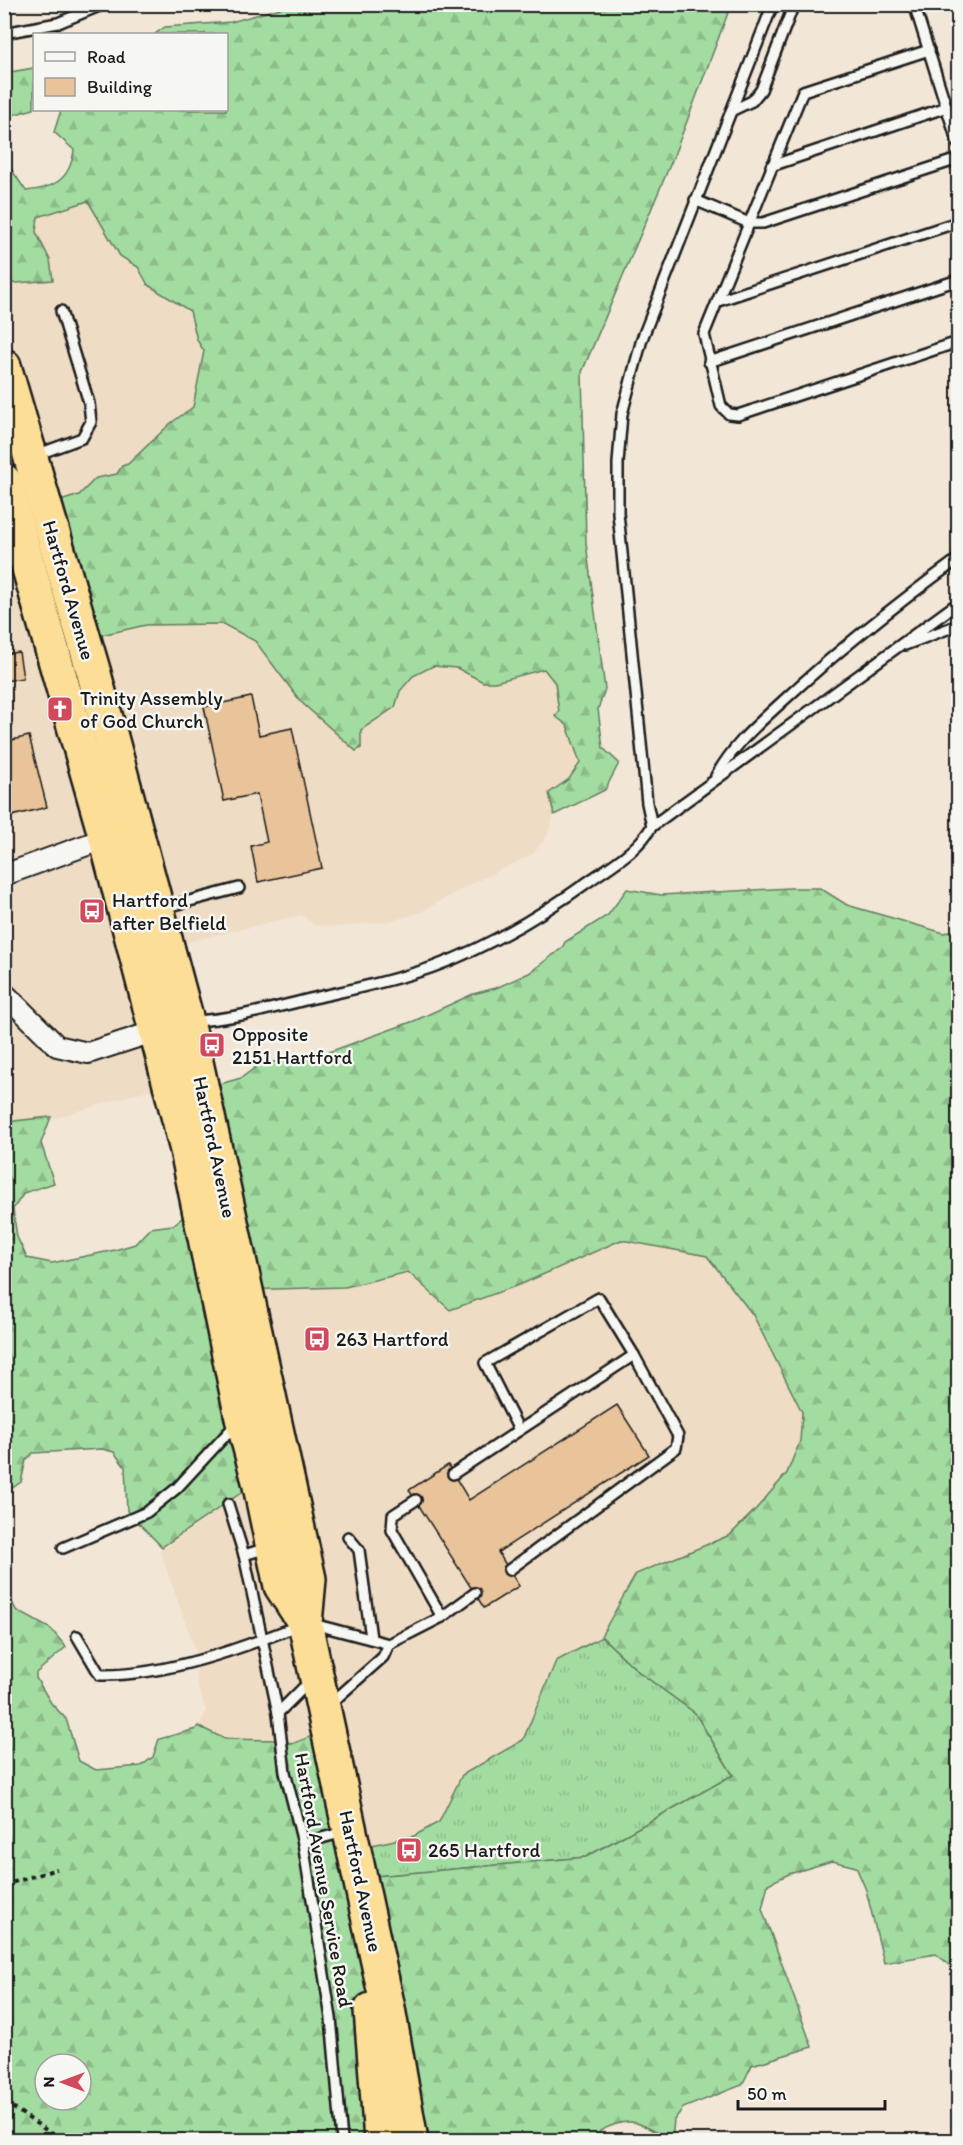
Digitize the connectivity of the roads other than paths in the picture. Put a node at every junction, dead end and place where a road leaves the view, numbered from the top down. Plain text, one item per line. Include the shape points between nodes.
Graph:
1 (104, 4) edge
2 (773, 4) edge
3 (794, 4) edge
4 (915, 4) edge
5 (4, 33) edge
6 (929, 50) junction
7 (947, 107) junction
8 (731, 111) junction
9 (958, 144) edge
10 (958, 159) edge
11 (771, 166) junction
12 (695, 201) junction
13 (958, 222) edge
14 (749, 223) junction
15 (958, 280) edge
16 (718, 301) junction
17 (61, 311) dead end
18 (958, 342) edge
19 (709, 362) junction
20 (4, 366) edge
21 (31, 457) junction
22 (4, 481) edge
23 (958, 559) edge
24 (958, 603) edge
25 (958, 626) edge
26 (895, 649) junction
27 (715, 779) junction
28 (652, 826) junction
29 (106, 838) junction
30 (4, 875) edge
31 (239, 888) dead end
32 (158, 909) junction
33 (4, 993) edge
34 (187, 1021) junction
35 (156, 1031) junction
36 (634, 1355) junction
37 (242, 1418) junction
38 (519, 1430) junction
39 (453, 1474) dead end
40 (416, 1500) dead end
41 (228, 1504) dead end
42 (348, 1537) dead end
43 (63, 1548) dead end
44 (258, 1551) junction
45 (509, 1570) dead end
46 (475, 1593) dead end
47 (442, 1617) junction
48 (305, 1623) junction
49 (77, 1636) dead end
50 (372, 1638) junction
51 (262, 1640) junction
52 (389, 1644) junction
53 (320, 1695) junction
54 (278, 1713) junction
55 (349, 1830) junction
56 (303, 1843) junction
57 (366, 1903) junction
58 (342, 2140) edge
59 (381, 2140) edge
60 (411, 2140) edge

1 - 5 lane via 58,22
2 - 8 lane
3 - 8 lane via 761,90 752,101
4 - 6 lane
6 - 7 lane
6 - 11 lane via 803,91
7 - 9 lane
7 - 11 lane
8 - 12 lane
10 - 14 lane via 772,220
11 - 14 lane
12 - 14 lane
12 - 28 lane via 634,364 619,446 619,534
13 - 16 lane
14 - 16 lane
15 - 19 lane
16 - 19 lane via 704,334
17 - 21 lane via 89,403 91,422 82,438
18 - 19 lane via 738,415 729,414 721,406
20 - 21 highway, Hartford Avenue
21 - 32 highway, Hartford Avenue
22 - 29 highway, Hartford Avenue
23 - 27 lane via 808,678 730,750
24 - 26 lane
25 - 26 lane
26 - 27 lane
27 - 28 lane
28 - 34 lane via 642,843 555,905 463,956 396,978 228,1019
29 - 30 street
29 - 35 highway, Hartford Avenue
31 - 32 lane
32 - 34 highway, Hartford Avenue
33 - 35 street via 57,1046 88,1053
34 - 35 street
34 - 48 highway, Hartford Avenue via 309,1580
35 - 37 highway, Hartford Avenue via 187,1150
36 - 38 lane
36 - 38 lane via 599,1298 485,1363
36 - 45 lane via 678,1436 676,1448
37 - 43 lane via 177,1488 147,1512
37 - 44 highway, Hartford Avenue via 259,1481
38 - 39 lane
40 - 47 lane via 393,1515 392,1530
41 - 44 lane, Hartford Avenue Service Road
42 - 50 lane via 359,1550
44 - 48 highway, Hartford Avenue
44 - 51 lane, Hartford Avenue Service Road
46 - 47 lane
47 - 52 lane
48 - 50 lane
48 - 51 lane
48 - 53 highway, Hartford Avenue
49 - 51 lane via 100,1675 162,1669
50 - 52 lane
51 - 54 lane, Hartford Avenue Service Road
52 - 53 lane via 383,1657
53 - 54 lane via 303,1688
53 - 55 highway, Hartford Avenue
54 - 56 lane, Hartford Avenue Service Road via 285,1772
55 - 56 lane
55 - 57 highway, Hartford Avenue
56 - 58 lane, Hartford Avenue Service Road via 331,2018
57 - 59 highway
57 - 60 highway, Hartford Avenue

